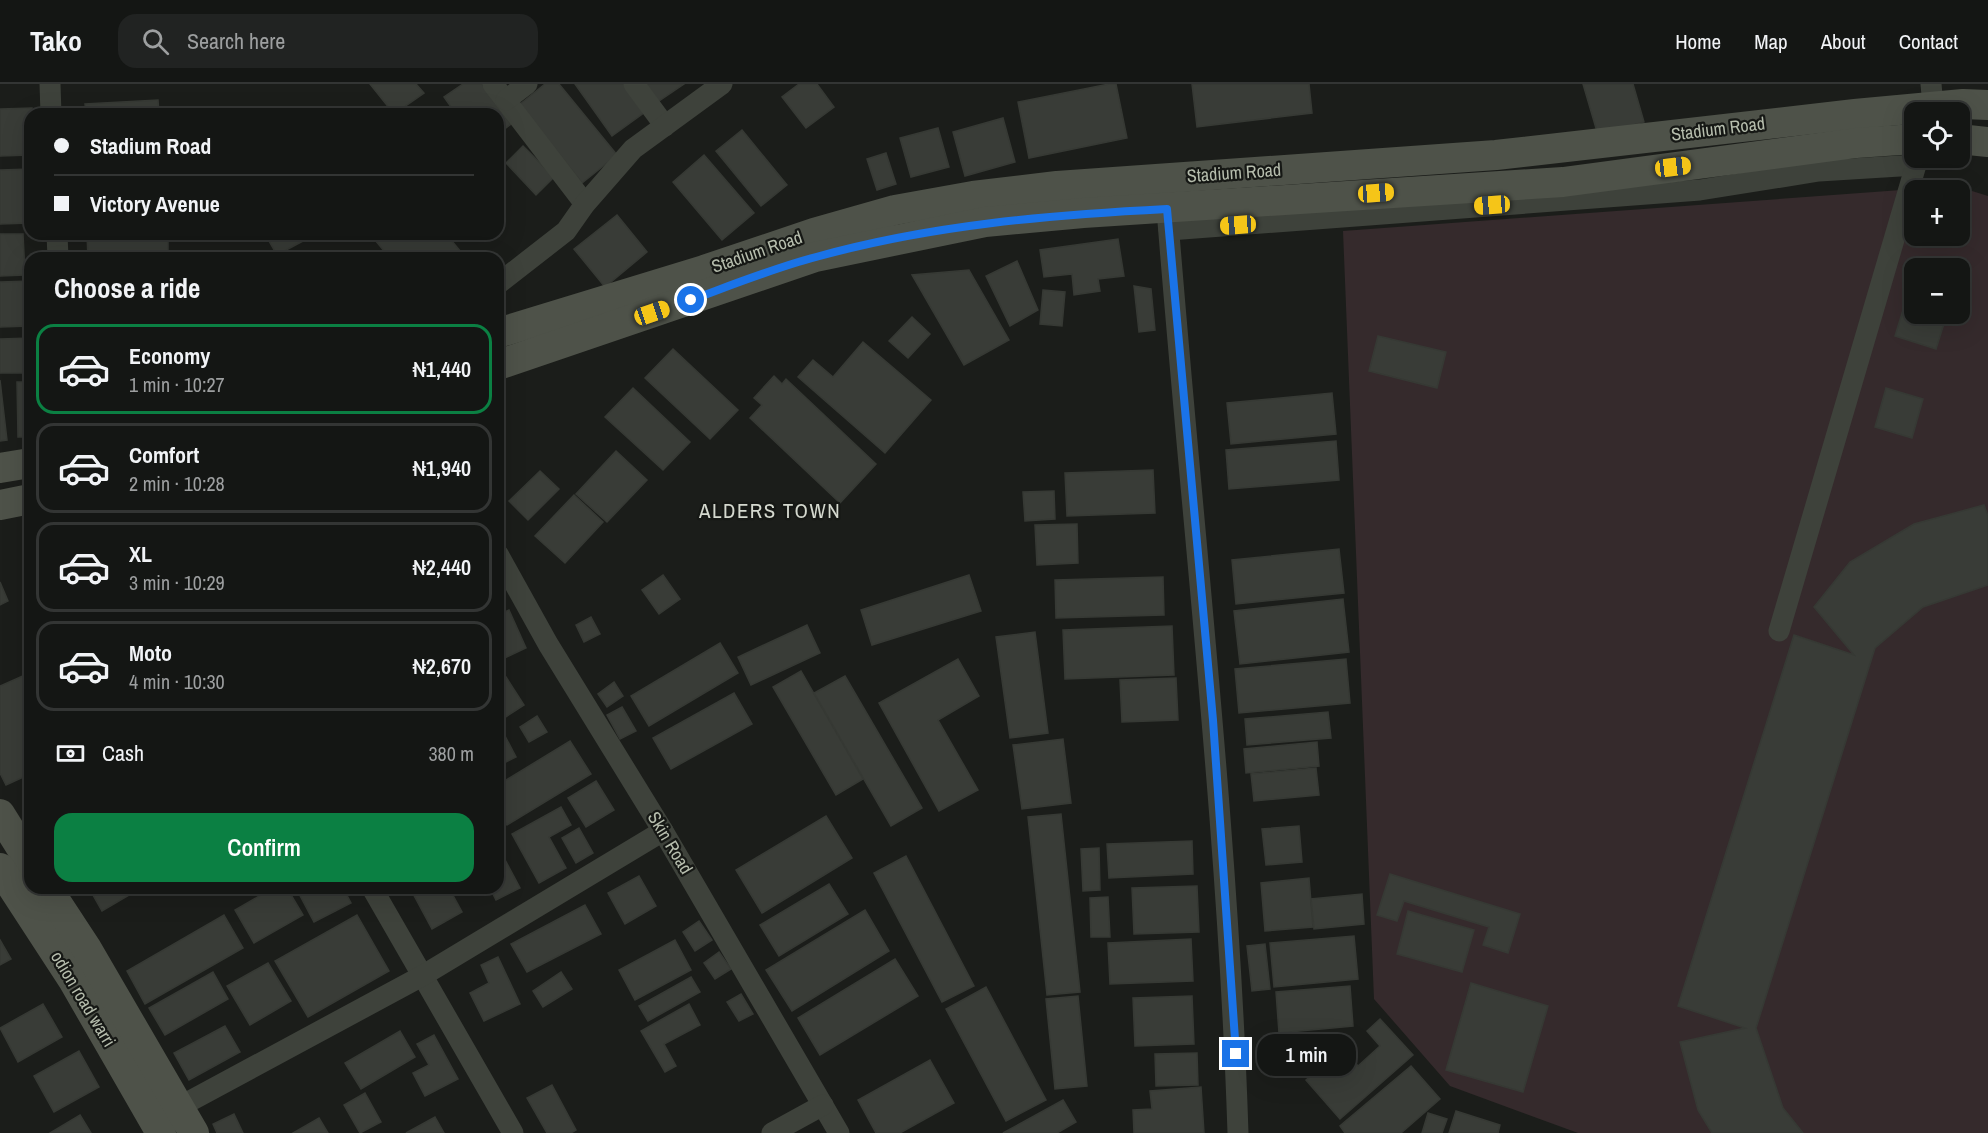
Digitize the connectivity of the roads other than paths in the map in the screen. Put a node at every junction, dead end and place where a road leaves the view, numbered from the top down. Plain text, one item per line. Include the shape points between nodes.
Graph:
1 (50, 84) edge
2 (527, 84) edge
3 (634, 84) edge
4 (722, 84) edge
5 (500, 92) edge
6 (1932, 95) edge
7 (1988, 105) edge
8 (51, 108) edge
9 (665, 126) junction
10 (1970, 140) edge
11 (1988, 142) edge
12 (1904, 152) edge
13 (1912, 168) edge
14 (585, 204) junction
15 (1168, 219) junction
16 (504, 279) edge
17 (504, 331) edge
18 (504, 363) edge
19 (24, 464) edge
20 (0, 468) edge
21 (24, 500) edge
22 (0, 504) edge
23 (504, 565) edge
24 (1779, 631) dead end
25 (0, 814) edge
26 (663, 831) junction
27 (24, 843) edge
28 (0, 868) edge
29 (51, 894) edge
30 (375, 894) edge
31 (422, 976) junction
32 (823, 1105) junction
33 (179, 1107) junction
34 (156, 1131) edge
35 (194, 1133) edge
36 (513, 1133) edge
37 (772, 1133) edge
38 (839, 1133) edge
39 (1238, 1133) edge

1 - 8 street
2 - 5 street
3 - 9 street
4 - 9 street
5 - 14 street
6 - 7 main road, Stadium Road
6 - 17 main road, Stadium Road via 1496,155 1057,186 973,196 895,210 814,233
9 - 14 street via 633,149
10 - 11 main road
12 - 15 main road, Stadium Road via 1856,143 1563,182
13 - 24 street
14 - 16 street via 566,231
15 - 18 main road, Stadium Road via 985,222 815,257
15 - 39 street via 1214,732
19 - 20 main road
21 - 22 main road
23 - 26 street, Skin Road
25 - 27 main road
26 - 31 street
26 - 32 street, Skin Road
28 - 34 main road, odion road warri via 73,980
29 - 33 main road, odion road warri
30 - 31 street
31 - 33 street
31 - 36 street
32 - 37 street
32 - 38 street, Skin Road
33 - 35 main road, odion road warri

